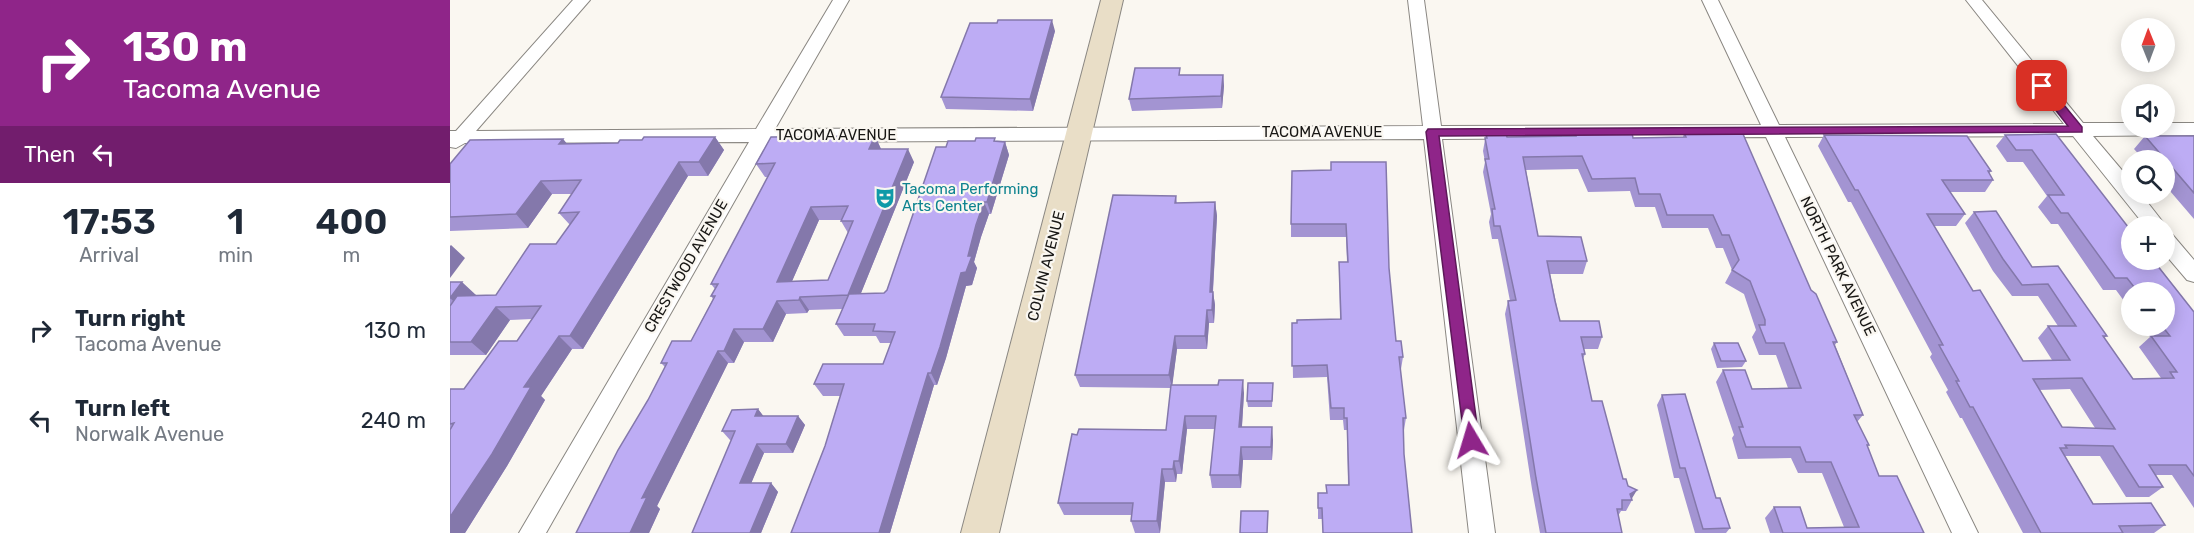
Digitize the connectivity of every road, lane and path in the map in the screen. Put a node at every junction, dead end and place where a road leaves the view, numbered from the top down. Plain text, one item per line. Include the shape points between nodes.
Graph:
1 (582, 0) edge
2 (841, 0) edge
3 (1112, 0) edge
4 (1416, 0) edge
5 (1710, 0) edge
6 (1974, 0) edge
7 (2194, 129) edge
8 (1773, 130) junction
9 (2078, 130) junction
10 (1432, 132) junction
11 (1078, 133) junction
12 (762, 135) junction
13 (454, 141) edge
14 (2148, 216) edge
15 (2175, 251) edge
16 (2194, 274) edge
17 (532, 533) edge
18 (980, 533) edge
19 (1482, 533) edge
20 (1965, 533) edge

1 - 13 street
2 - 12 street, CRESTWOOD AVENUE
3 - 11 street, COLVIN AVENUE
4 - 10 street
5 - 8 street, NORTH PARK AVENUE
6 - 9 street
7 - 9 street, TACOMA AVENUE
8 - 9 street, TACOMA AVENUE
8 - 10 street, TACOMA AVENUE
8 - 20 street, NORTH PARK AVENUE
9 - 14 street
10 - 11 street, TACOMA AVENUE
10 - 19 street
11 - 12 street, TACOMA AVENUE
11 - 18 street, COLVIN AVENUE
12 - 13 street, TACOMA AVENUE
12 - 17 street, CRESTWOOD AVENUE
15 - 16 street

